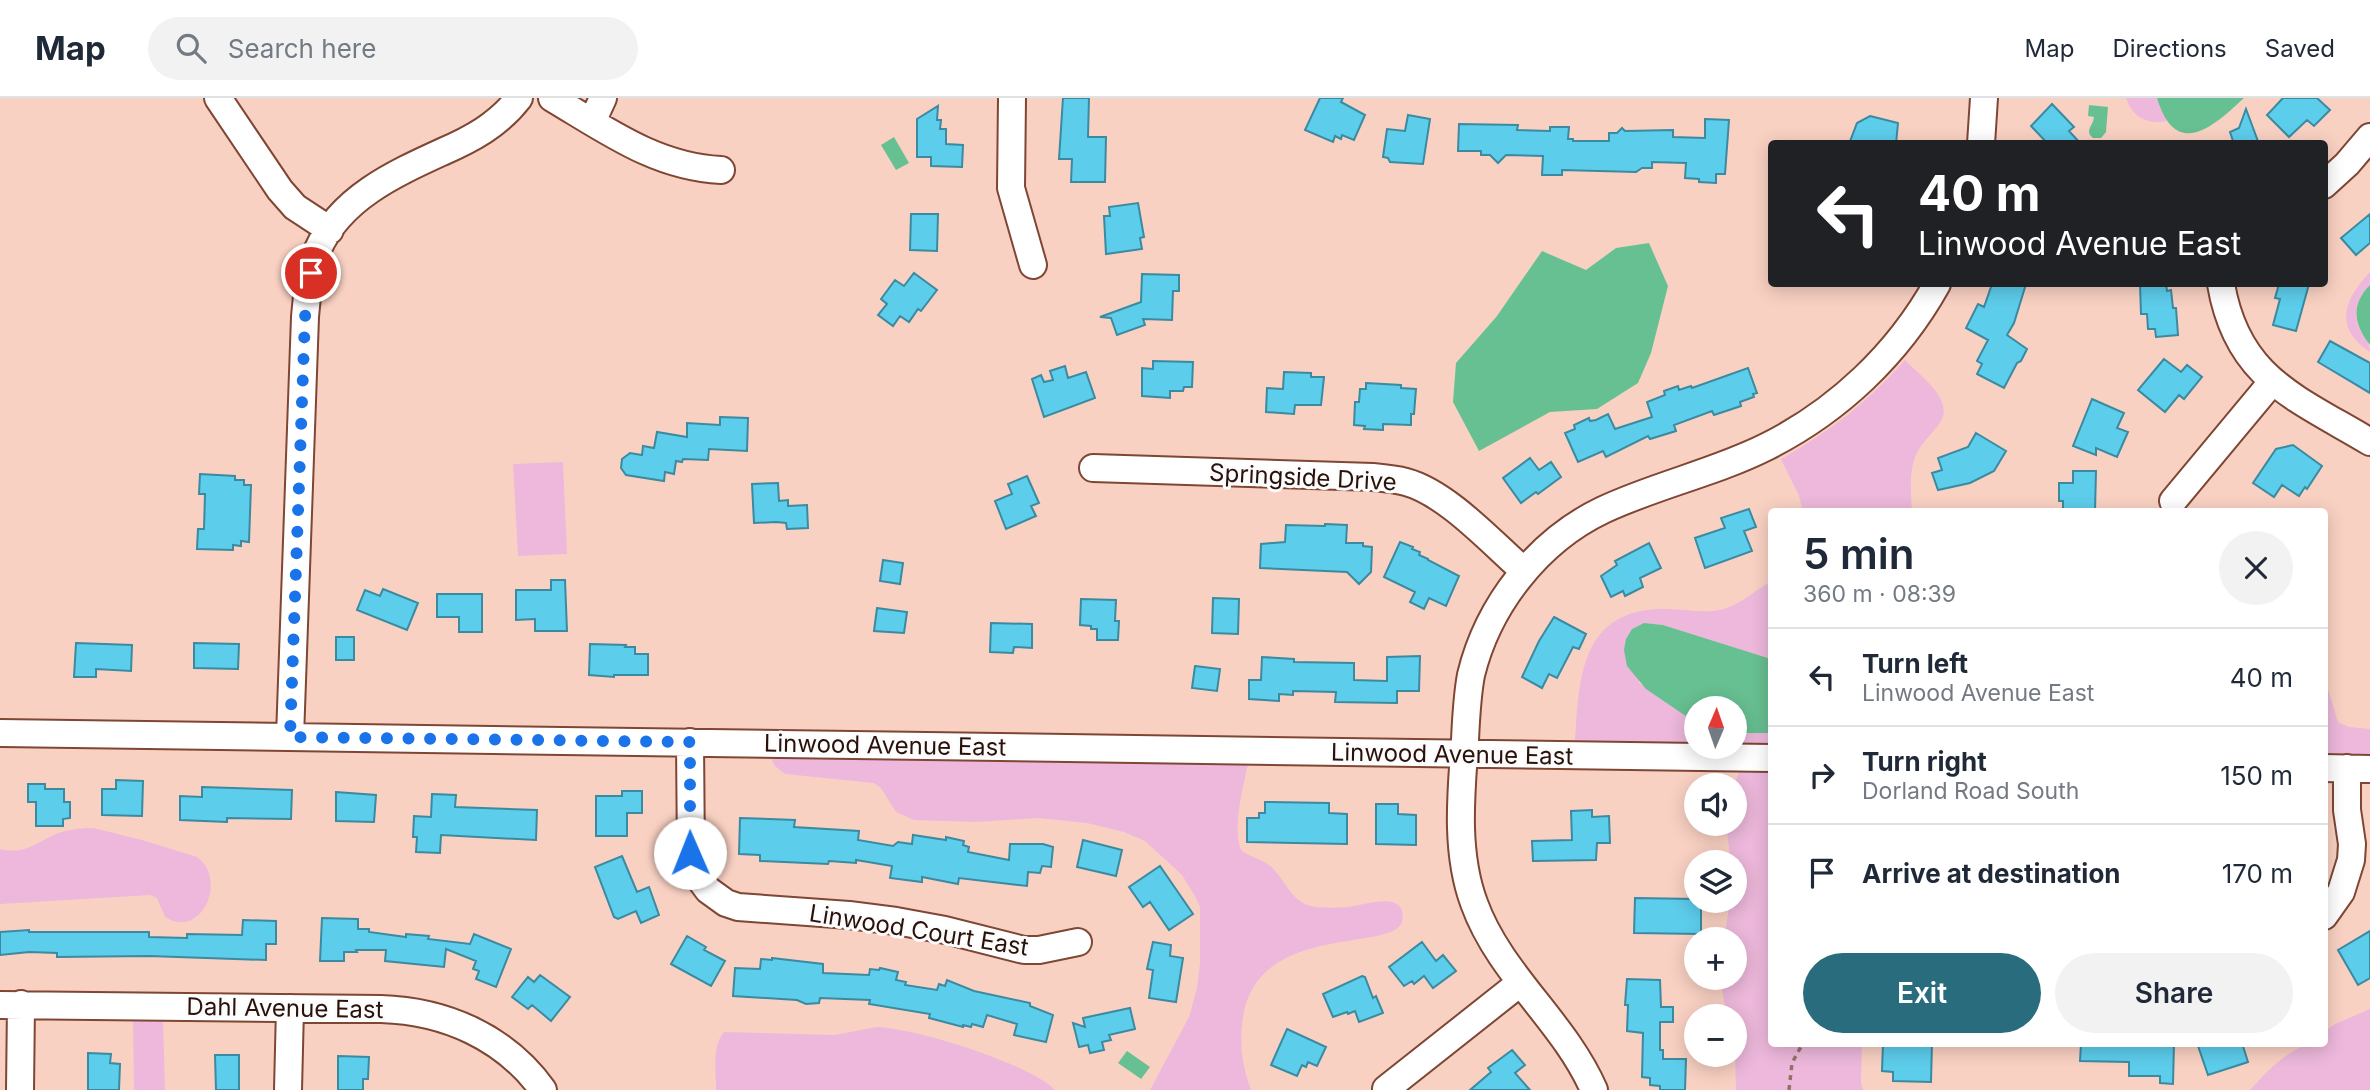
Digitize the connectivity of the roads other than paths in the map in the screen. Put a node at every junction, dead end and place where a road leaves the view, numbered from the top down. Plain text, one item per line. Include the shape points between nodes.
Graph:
1 (218, 98) edge
2 (519, 98) edge
3 (552, 98) edge
4 (1012, 98) edge
5 (1984, 98) edge
6 (598, 110) edge
7 (2370, 137) edge
8 (1981, 140) edge
9 (721, 170) dead end
10 (2328, 181) edge
11 (330, 230) junction
12 (1033, 265) dead end
13 (1935, 287) edge
14 (2222, 287) edge
15 (2272, 382) junction
16 (2370, 442) edge
17 (1093, 468) dead end
18 (2173, 501) dead end
19 (1524, 571) junction
20 (0, 733) edge
21 (290, 737) junction
22 (690, 742) junction
23 (1464, 754) junction
24 (1768, 758) edge
25 (2347, 768) edge
26 (2328, 910) edge
27 (1078, 942) dead end
28 (1520, 983) junction
29 (10, 1005) edge
30 (290, 1008) junction
31 (1386, 1089) edge
32 (20, 1090) edge
33 (288, 1090) edge
34 (544, 1090) edge
35 (1594, 1090) edge

1 - 11 street via 280,190 295,207
2 - 11 street via 475,137 373,187
3 - 6 street
4 - 12 street via 1011,188
5 - 8 street
6 - 9 street via 652,155
7 - 10 street
11 - 21 street via 311,273 305,317
13 - 19 street via 1883,359 1810,422 1738,460 1598,512 1555,541
14 - 15 street via 2236,337
15 - 16 street
15 - 18 street
17 - 19 street, Springside Drive via 1407,482 1445,503
19 - 23 street via 1493,616 1474,664
20 - 21 street, Linwood Avenue East
21 - 22 street, Linwood Avenue East
22 - 23 street, Linwood Avenue East
22 - 27 street, Linwood Court East via 691,858 704,886 726,903 744,909 896,921 1024,950
23 - 24 street, Linwood Avenue East
23 - 28 street via 1462,836 1469,886 1487,934
25 - 26 street via 2351,860 2341,892
28 - 31 street
28 - 35 street via 1573,1050
29 - 30 street, Dahl Avenue East
29 - 32 street
30 - 33 street
30 - 34 street, Dahl Avenue East via 393,1010 452,1021 504,1050

